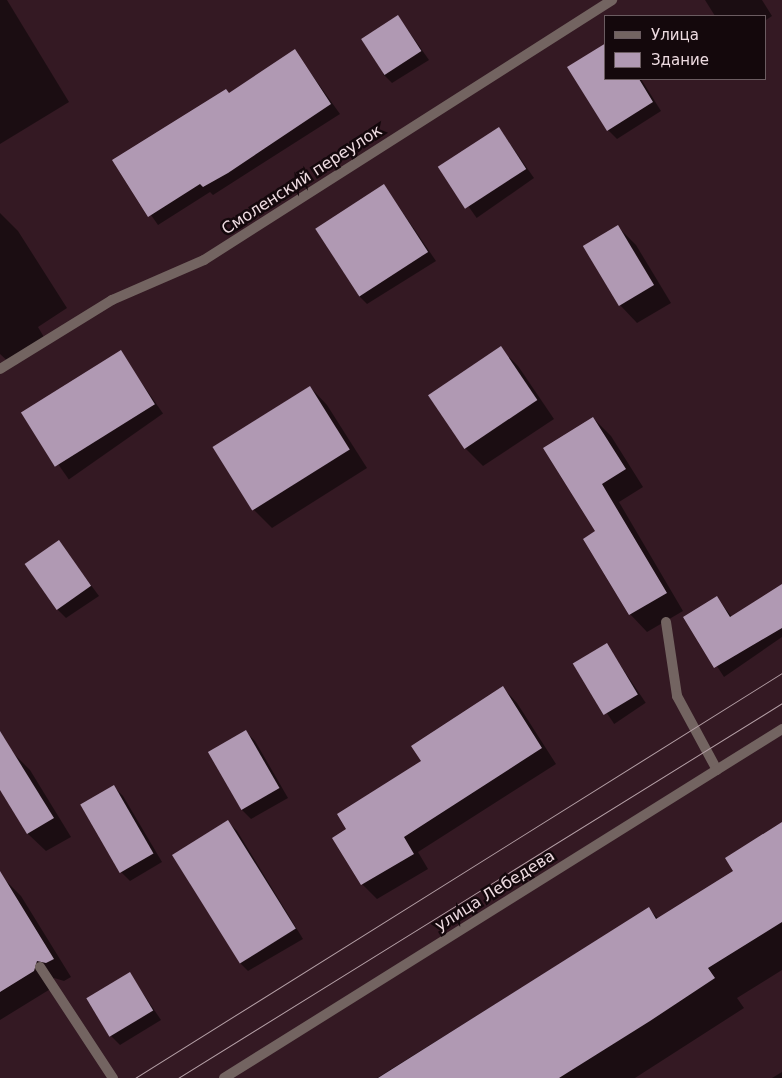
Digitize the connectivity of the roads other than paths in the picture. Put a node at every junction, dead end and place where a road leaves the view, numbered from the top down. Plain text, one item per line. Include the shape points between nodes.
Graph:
1 (612, 0) edge
2 (0, 369) edge
3 (666, 622) dead end
4 (782, 729) edge
5 (717, 770) junction
6 (40, 967) dead end
7 (113, 1078) edge
8 (224, 1078) edge

1 - 2 street, Смоленский переулок via 204,260 112,300
3 - 5 street via 677,696
4 - 5 street, улица Лебедева
5 - 8 street, улица Лебедева
6 - 7 street

